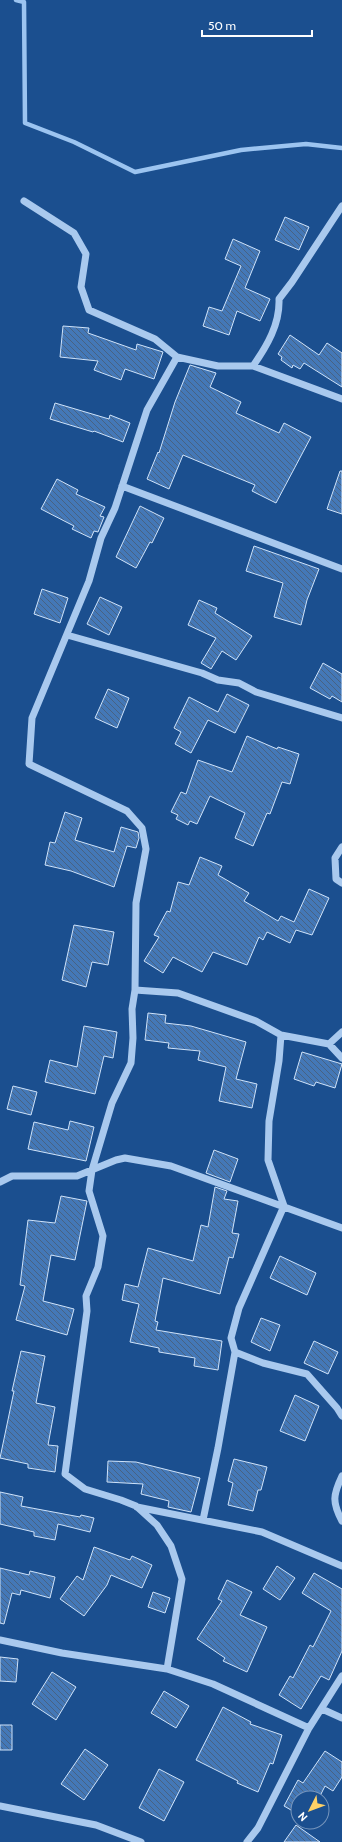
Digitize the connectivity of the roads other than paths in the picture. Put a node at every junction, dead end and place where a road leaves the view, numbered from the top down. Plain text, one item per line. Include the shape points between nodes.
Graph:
1 (24, 201) dead end
2 (342, 206) edge
3 (176, 357) junction
4 (253, 366) junction
5 (342, 398) edge
6 (122, 486) junction
7 (342, 569) edge
8 (67, 635) junction
9 (342, 718) edge
10 (342, 847) edge
11 (342, 883) edge
12 (135, 990) junction
13 (342, 1032) edge
14 (281, 1035) junction
15 (329, 1044) junction
16 (342, 1058) edge
17 (92, 1170) junction
18 (0, 1182) edge
19 (284, 1206) junction
20 (342, 1228) edge
21 (235, 1352) junction
22 (342, 1416) edge
23 (342, 1476) edge
24 (136, 1506) junction
25 (203, 1520) junction
26 (342, 1521) edge
27 (342, 1566) edge
28 (0, 1640) edge
29 (167, 1669) junction
30 (342, 1676) edge
31 (322, 1709) junction
32 (342, 1718) edge
33 (309, 1728) junction
34 (0, 1806) edge
35 (141, 1842) edge
36 (247, 1842) edge

1 - 3 street via 74,233 86,254 81,287 89,310 155,339
2 - 4 street via 279,299 275,328
3 - 4 street via 218,366
3 - 6 street via 147,410
4 - 5 street
6 - 7 street
6 - 8 street
8 - 9 street via 202,673 218,680 239,683 256,692
8 - 12 street via 32,718 29,764 127,811 142,828 146,849 136,903
10 - 11 street via 335,858 336,879
12 - 14 street via 178,993 256,1022
12 - 17 street via 130,1063 112,1103
13 - 15 street
14 - 15 street
14 - 19 street via 269,1121 268,1160
15 - 16 street
17 - 18 street via 77,1176 12,1176
17 - 19 street via 125,1158 172,1166
17 - 24 street via 89,1191 103,1236 98,1267 86,1296 87,1311 65,1474 85,1489
19 - 20 street
19 - 21 street via 239,1308 231,1338
21 - 22 street via 263,1363 307,1374
21 - 25 street
23 - 26 street via 335,1491 335,1507
24 - 25 street
24 - 29 street via 157,1525 171,1546 182,1579
25 - 27 street via 262,1532
28 - 29 street via 62,1653
29 - 33 street via 213,1684
30 - 31 street
31 - 32 street
31 - 33 street
33 - 36 street via 258,1828
34 - 35 street via 96,1825

